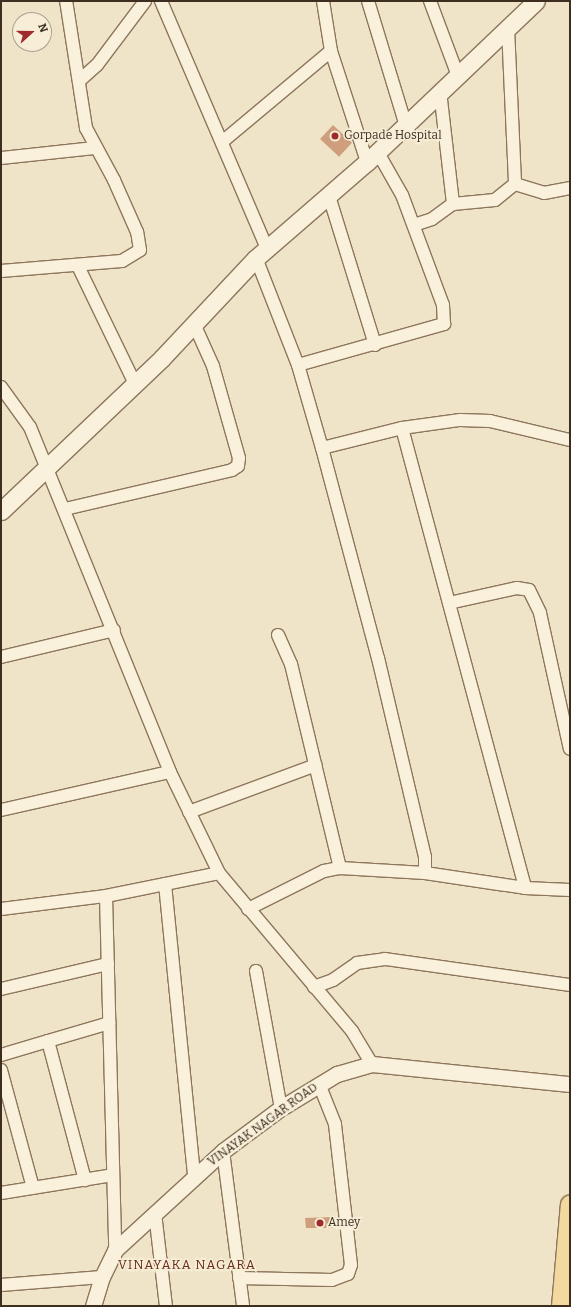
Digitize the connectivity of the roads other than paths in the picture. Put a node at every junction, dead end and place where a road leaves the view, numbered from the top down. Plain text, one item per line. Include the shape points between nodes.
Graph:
1 (66, 1) edge
2 (145, 1) edge
3 (161, 1) edge
4 (323, 1) edge
5 (368, 1) edge
6 (430, 1) edge
7 (534, 2) edge
8 (508, 28) junction
9 (331, 51) junction
10 (458, 76) junction
11 (79, 81) junction
12 (440, 91) junction
13 (405, 123) junction
14 (222, 142) junction
15 (96, 148) junction
16 (372, 156) junction
17 (1, 158) edge
18 (515, 184) junction
19 (570, 188) edge
20 (329, 196) junction
21 (453, 204) junction
22 (414, 225) junction
23 (262, 253) junction
24 (78, 266) junction
25 (1, 271) edge
26 (194, 324) junction
27 (375, 345) junction
28 (298, 365) junction
29 (135, 384) junction
30 (1, 387) edge
31 (5, 400) edge
32 (402, 428) junction
33 (570, 440) edge
34 (322, 448) junction
35 (46, 466) junction
36 (3, 508) edge
37 (65, 508) junction
38 (449, 603) junction
39 (114, 630) junction
40 (278, 635) dead end
41 (1, 657) edge
42 (570, 749) edge
43 (316, 765) junction
44 (170, 772) junction
45 (1, 810) edge
46 (189, 812) junction
47 (340, 868) junction
48 (219, 873) junction
49 (424, 873) junction
50 (165, 884) junction
51 (525, 888) junction
52 (570, 890) edge
53 (106, 896) junction
54 (1, 909) edge
55 (248, 909) junction
56 (108, 964) junction
57 (256, 971) dead end
58 (570, 985) edge
59 (314, 987) junction
60 (1, 989) edge
61 (109, 1023) junction
62 (48, 1041) junction
63 (1, 1055) edge
64 (372, 1064) junction
65 (1, 1070) edge
66 (319, 1084) junction
67 (570, 1084) edge
68 (281, 1108) junction
69 (223, 1151) junction
70 (113, 1175) junction
71 (194, 1177) junction
72 (85, 1180) junction
73 (33, 1188) junction
74 (1, 1193) edge
75 (570, 1204) edge
76 (155, 1213) junction
77 (115, 1250) junction
78 (102, 1277) junction
79 (239, 1278) junction
80 (1, 1285) edge
81 (93, 1306) edge
82 (166, 1306) edge
83 (243, 1306) edge
84 (561, 1306) edge

1 - 11 street
2 - 11 street via 97,65
3 - 14 street
4 - 9 street
5 - 13 street
6 - 10 street
7 - 8 main road
8 - 10 main road
8 - 18 street
9 - 14 street
9 - 16 street
10 - 12 main road
11 - 15 street via 83,114
12 - 13 main road
12 - 21 street
13 - 16 main road
14 - 23 street
15 - 17 street
15 - 24 street via 131,219 140,250 122,261
16 - 20 main road
16 - 22 street via 396,180
18 - 19 street via 544,193
18 - 21 street via 495,200
20 - 23 main road
20 - 27 street
21 - 22 street via 432,219
22 - 27 street via 443,305 444,324
23 - 26 main road
23 - 28 street
24 - 25 street
24 - 29 street
26 - 29 main road
26 - 37 street via 213,366 239,458 238,466 232,470
27 - 28 street
28 - 34 street
29 - 35 main road
30 - 31 street
31 - 35 street via 30,427
32 - 33 street via 460,420 490,421
32 - 34 street
32 - 38 street
34 - 49 street via 378,658 425,857
35 - 36 main road
35 - 37 street
37 - 39 street
38 - 42 street via 517,588 532,595 540,612
38 - 51 street
39 - 41 street
39 - 44 street
40 - 43 street via 291,664
43 - 46 street
43 - 47 street
44 - 45 street
44 - 46 street
46 - 48 street
47 - 49 street
47 - 55 street via 324,871
48 - 50 street
48 - 55 street
49 - 51 street
50 - 53 street
50 - 71 street
51 - 52 street
53 - 54 street
53 - 56 street
55 - 59 street
56 - 60 street
56 - 61 street
57 - 68 street
58 - 59 street via 385,959 357,963 333,980
59 - 64 street via 352,1030
61 - 62 street
61 - 70 street
62 - 63 street
62 - 72 street
64 - 66 street, VINAYAK NAGAR ROAD
64 - 67 street, VINAYAK NAGAR ROAD
65 - 73 street
66 - 68 street, VINAYAK NAGAR ROAD
66 - 79 street via 335,1124 351,1265 348,1274 332,1280
68 - 69 street, VINAYAK NAGAR ROAD
69 - 71 street, VINAYAK NAGAR ROAD
69 - 79 street
70 - 72 street
70 - 77 street
71 - 76 street, VINAYAK NAGAR ROAD
72 - 73 street
73 - 74 street
75 - 84 main road
76 - 77 street, VINAYAK NAGAR ROAD
76 - 82 street
77 - 78 street, VINAYAK NAGAR ROAD
78 - 80 street
78 - 81 street, VINAYAK NAGAR ROAD
79 - 83 street

